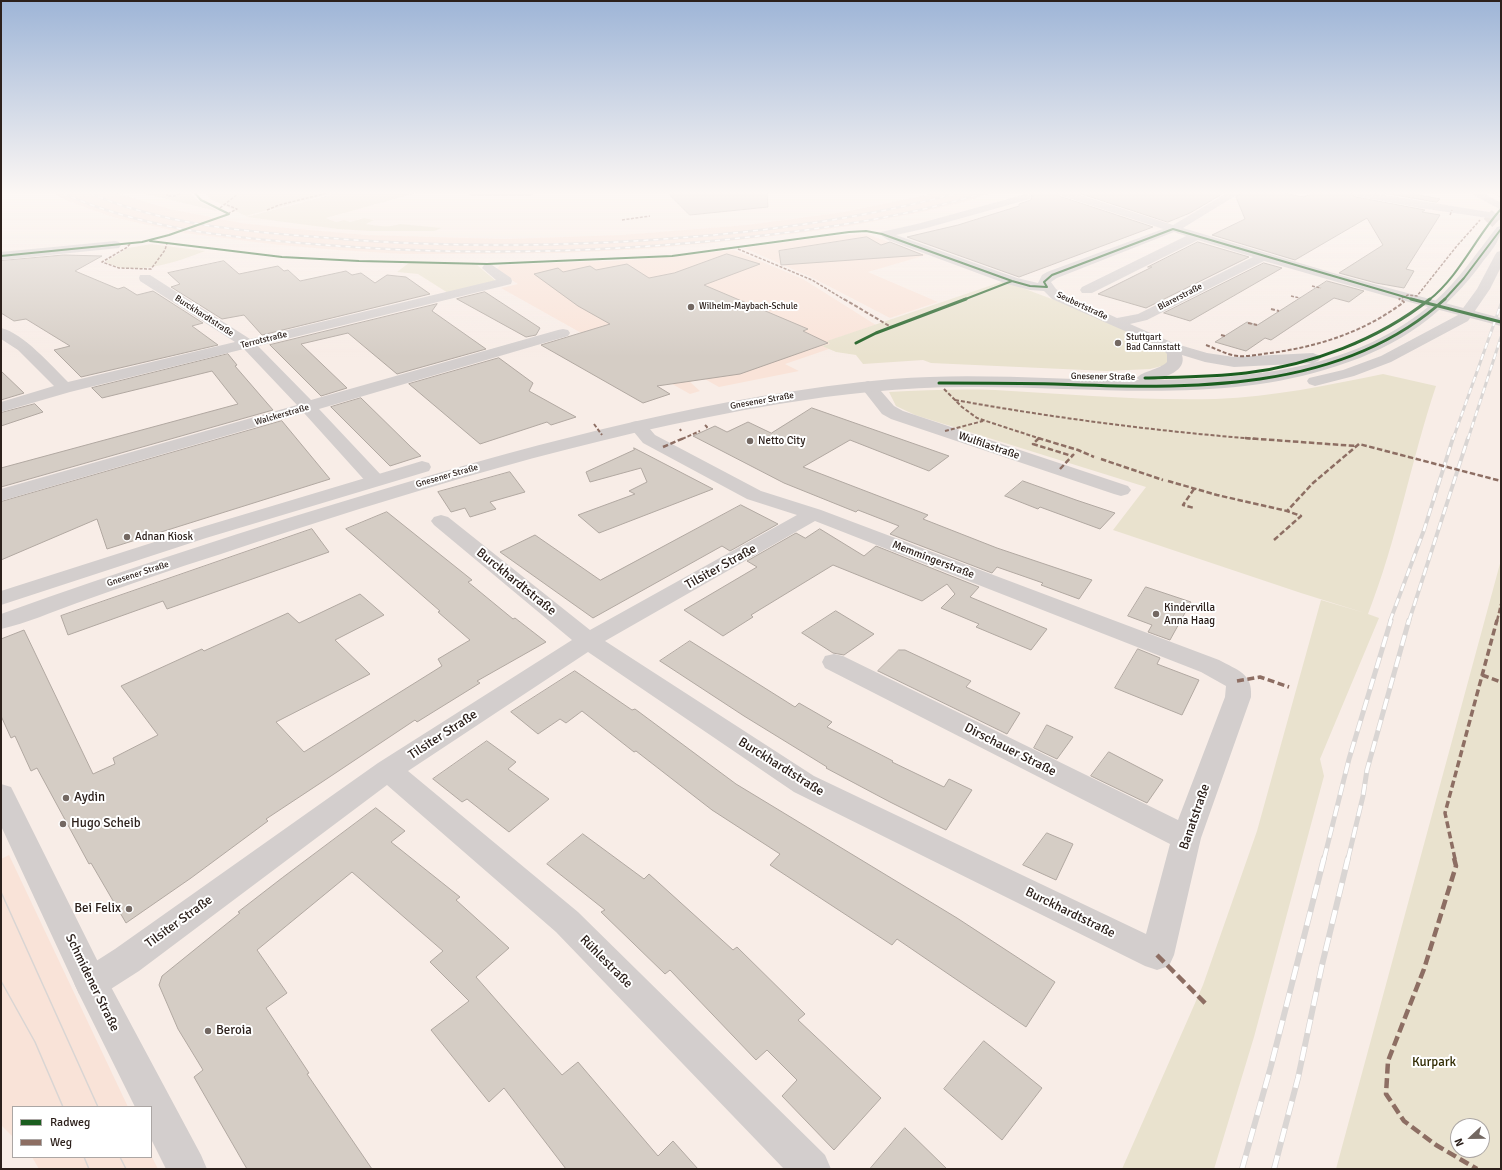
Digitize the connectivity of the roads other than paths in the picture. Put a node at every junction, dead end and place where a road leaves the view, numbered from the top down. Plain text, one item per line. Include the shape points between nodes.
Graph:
1 (88, 248) edge
2 (919, 248) edge
3 (1124, 248) edge
4 (1173, 248) edge
5 (1235, 248) edge
6 (1471, 248) edge
7 (1486, 248) edge
8 (1501, 255) edge
9 (1, 256) edge
10 (1264, 256) junction
11 (488, 268) dead end
12 (145, 278) dead end
13 (1047, 287) junction
14 (1087, 290) dead end
15 (1466, 314) junction
16 (1129, 319) junction
17 (1501, 322) edge
18 (1, 332) edge
19 (563, 333) dead end
20 (248, 344) junction
21 (1166, 345) junction
22 (1316, 358) junction
23 (1144, 378) junction
24 (868, 386) junction
25 (1118, 386) junction
26 (66, 388) junction
27 (1, 407) edge
28 (308, 407) junction
29 (638, 426) junction
30 (375, 480) junction
31 (1121, 490) dead end
32 (1, 495) edge
33 (814, 514) junction
34 (441, 521) dead end
35 (1, 598) edge
36 (1, 622) edge
37 (588, 641) junction
38 (834, 662) dead end
39 (1237, 680) joint
40 (388, 770) junction
41 (1, 795) edge
42 (1186, 838) junction
43 (1157, 955) joint
44 (91, 983) junction
45 (187, 1169) edge
46 (811, 1169) edge

1 - 9 street
2 - 13 street, Seubertstraße via 1012,281
3 - 13 street via 1052,275 1044,282
4 - 14 street
5 - 10 street
6 - 22 street, Gnesener Straße via 1446,283 1419,308 1378,333
7 - 25 street, Gnesener Straße via 1451,292 1428,313 1405,330 1356,354 1326,365 1246,380 1184,385
8 - 15 street
10 - 15 street
10 - 16 street, Blarerstraße
11 - 20 street, Terrotstraße via 506,281
12 - 20 street, Burckhardtstraße
13 - 16 street, Seubertstraße via 1057,296
15 - 17 street
15 - 25 street via 1386,359 1348,373 1285,387 1222,395 1176,396
16 - 21 street, Seubertstraße
18 - 26 street via 23,347
19 - 28 street, Walckerstraße
20 - 26 street, Terrotstraße
20 - 28 street, Burckhardtstraße
21 - 22 street, Seubertstraße via 1205,357 1234,362
21 - 23 street via 1175,355 1173,367
22 - 23 street, Gnesener Straße via 1247,373
23 - 30 street, Gnesener Straße via 930,373 853,376 631,415
24 - 25 street, Gnesener Straße via 939,383
24 - 29 street, Gnesener Straße via 798,394
24 - 31 street, Wulfilastraße via 888,410 897,415
26 - 27 street, Terrotstraße
28 - 30 street, Burckhardtstraße
28 - 32 street, Walckerstraße
29 - 33 street, Memmingerstraße via 649,439 754,495
29 - 36 street, Gnesener Straße via 486,464 401,489 89,590
30 - 35 street, Gnesener Straße
33 - 37 street, Tilsiter Straße
33 - 39 street, Memmingerstraße via 1210,666
34 - 37 street, Burckhardtstraße
37 - 40 street, Tilsiter Straße
37 - 43 street, Burckhardtstraße via 804,784
38 - 42 street, Dirschauer Straße
39 - 42 street, Banatstraße via 1238,697
40 - 44 street, Tilsiter Straße
40 - 46 street, Rühlestraße via 567,922
41 - 44 street, Schmidener Straße
42 - 43 street, Banatstraße
44 - 45 street, Schmidener Straße

